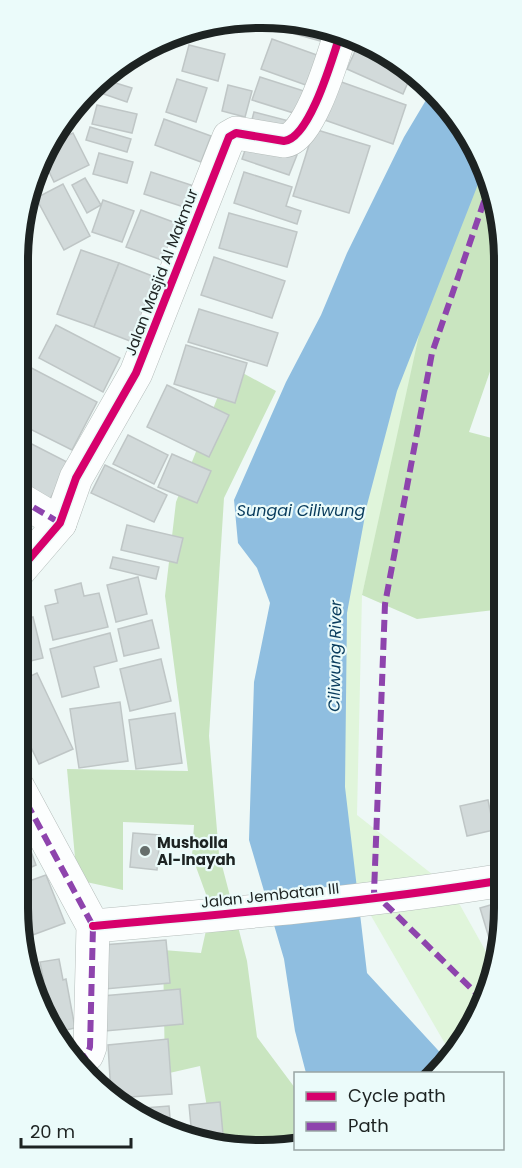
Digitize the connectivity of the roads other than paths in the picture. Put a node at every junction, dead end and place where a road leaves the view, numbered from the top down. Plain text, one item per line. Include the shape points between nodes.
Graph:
1 (338, 42) edge
2 (28, 504) edge
3 (60, 523) junction
4 (28, 560) edge
5 (28, 806) edge
6 (494, 882) edge
7 (93, 926) junction
8 (84, 1057) edge

1 - 3 street, Jalan Masjid Al Makmur via 318,98 298,135 284,141 236,134 229,137 136,372 76,478
2 - 3 street
3 - 4 street, Jalan Masjid Al Makmur
5 - 7 street
6 - 7 street, Jalan Jembatan III
7 - 8 street via 90,1047

